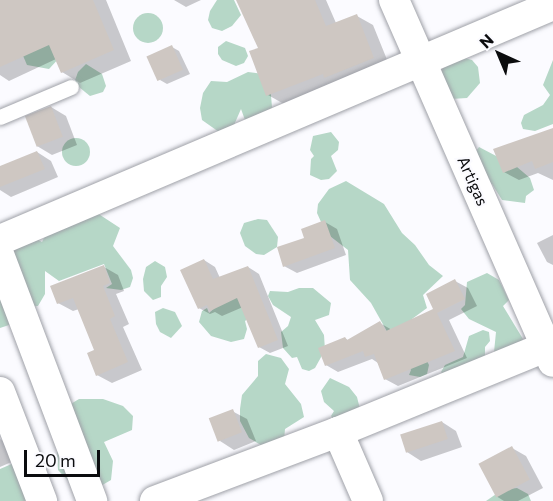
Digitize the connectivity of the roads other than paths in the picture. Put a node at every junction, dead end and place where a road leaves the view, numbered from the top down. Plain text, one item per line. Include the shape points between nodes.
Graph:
1 (394, 0) edge
2 (553, 5) edge
3 (421, 63) junction
4 (71, 87) dead end
5 (0, 117) edge
6 (0, 240) edge
7 (0, 257) edge
8 (551, 351) edge
9 (0, 392) edge
10 (338, 432) junction
11 (42, 501) edge
12 (93, 501) edge
13 (155, 501) edge
14 (368, 501) edge

1 - 3 street, Artigas
2 - 3 street
3 - 6 street
3 - 8 street, Artigas
4 - 5 lane
7 - 12 street
8 - 10 street
9 - 11 street
10 - 13 street
10 - 14 street

